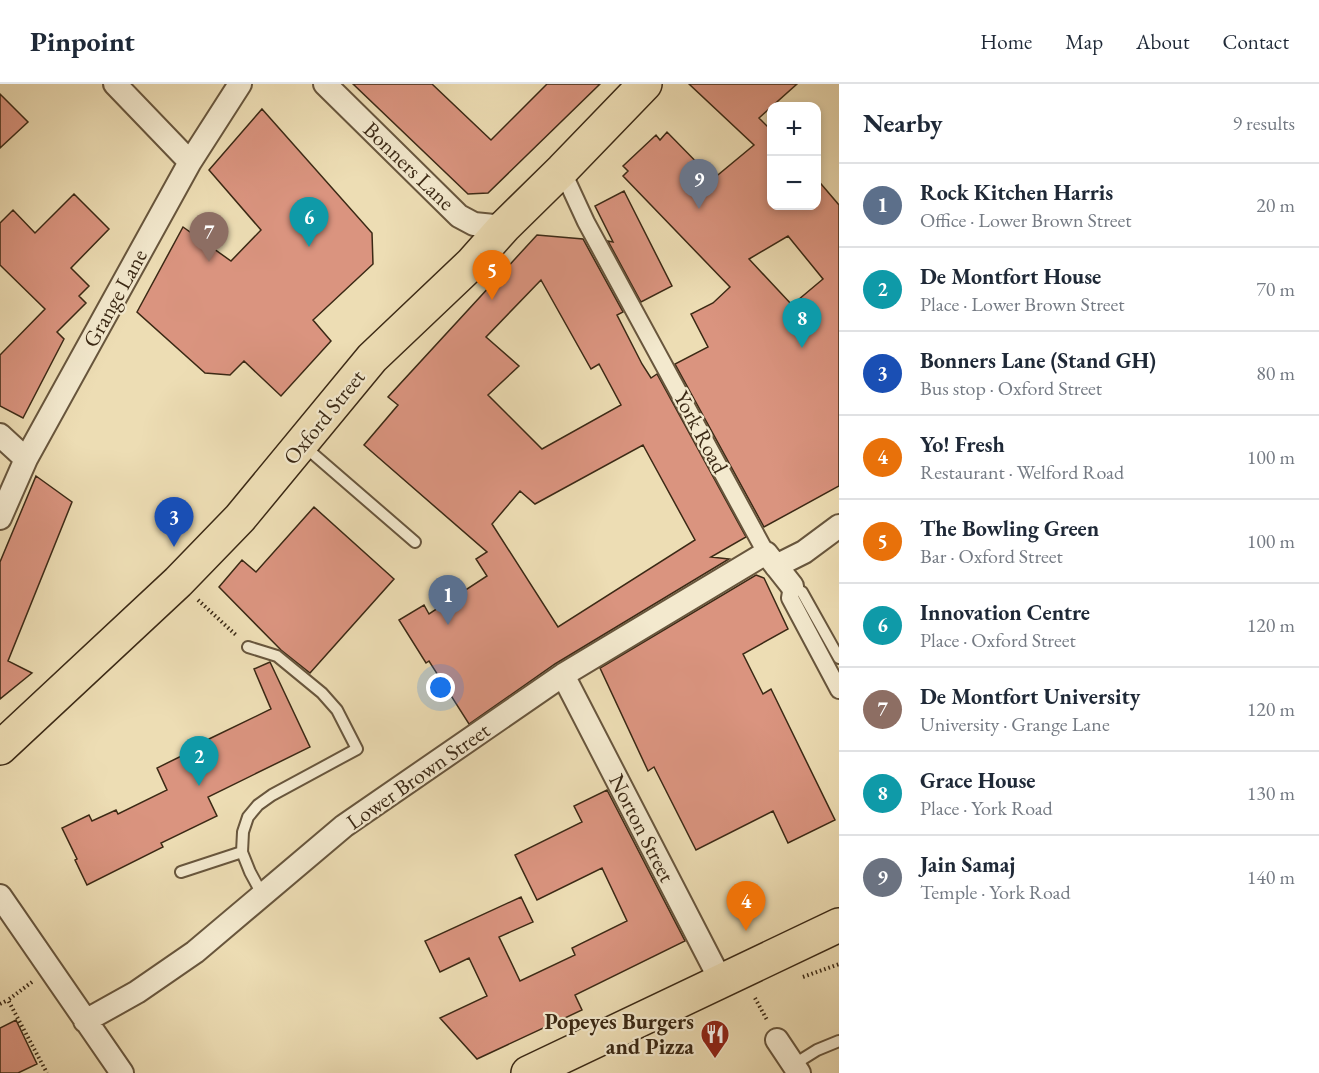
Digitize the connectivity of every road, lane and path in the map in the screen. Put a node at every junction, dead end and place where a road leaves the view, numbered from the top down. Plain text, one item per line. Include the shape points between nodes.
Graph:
1 (115, 84) edge
2 (240, 84) edge
3 (325, 84) edge
4 (645, 84) edge
5 (190, 162) junction
6 (562, 170) junction
7 (504, 227) junction
8 (0, 435) edge
9 (303, 444) junction
10 (26, 459) junction
11 (0, 518) edge
12 (839, 526) edge
13 (415, 542) dead end
14 (771, 560) junction
15 (178, 582) junction
16 (792, 586) junction
17 (248, 647) joint
18 (839, 658) edge
19 (563, 675) junction
20 (839, 690) edge
21 (0, 748) edge
22 (242, 852) junction
23 (181, 872) dead end
24 (0, 896) edge
25 (263, 896) junction
26 (839, 926) edge
27 (50, 969) junction
28 (721, 981) junction
29 (8, 1000) junction
30 (0, 1004) edge
31 (86, 1022) junction
32 (777, 1040) dead end
33 (839, 1041) edge
34 (796, 1069) edge
35 (47, 1073) edge
36 (122, 1073) edge
37 (528, 1073) edge

1 - 5 street
2 - 5 street, Grange Lane
3 - 7 street, Bonners Lane via 459,216 474,224
4 - 6 main road, Oxford Street
5 - 10 street, Grange Lane
6 - 7 main road, Oxford Street
6 - 14 street, York Road via 586,222
7 - 9 main road, Oxford Street via 472,263 372,358
8 - 10 street
9 - 13 lane
9 - 15 main road, Oxford Street
10 - 11 street, Grange Lane
12 - 14 street, Lower Brown Street via 804,552
14 - 16 street, York Road
14 - 19 street, Lower Brown Street
15 - 17 path
15 - 21 main road, Oxford Street
16 - 18 lane via 802,592
16 - 20 street, York Road via 790,598
17 - 22 lane via 277,656 322,693 357,749 258,805 248,817
19 - 25 street, Lower Brown Street via 344,826
19 - 28 street, Norton Street
22 - 23 lane
22 - 25 lane
24 - 27 street
25 - 31 street, Lower Brown Street via 195,952
26 - 28 main road
27 - 29 path
27 - 31 street
28 - 37 main road
29 - 30 path
29 - 35 path
31 - 36 street
32 - 34 street
33 - 34 lane via 817,1050

